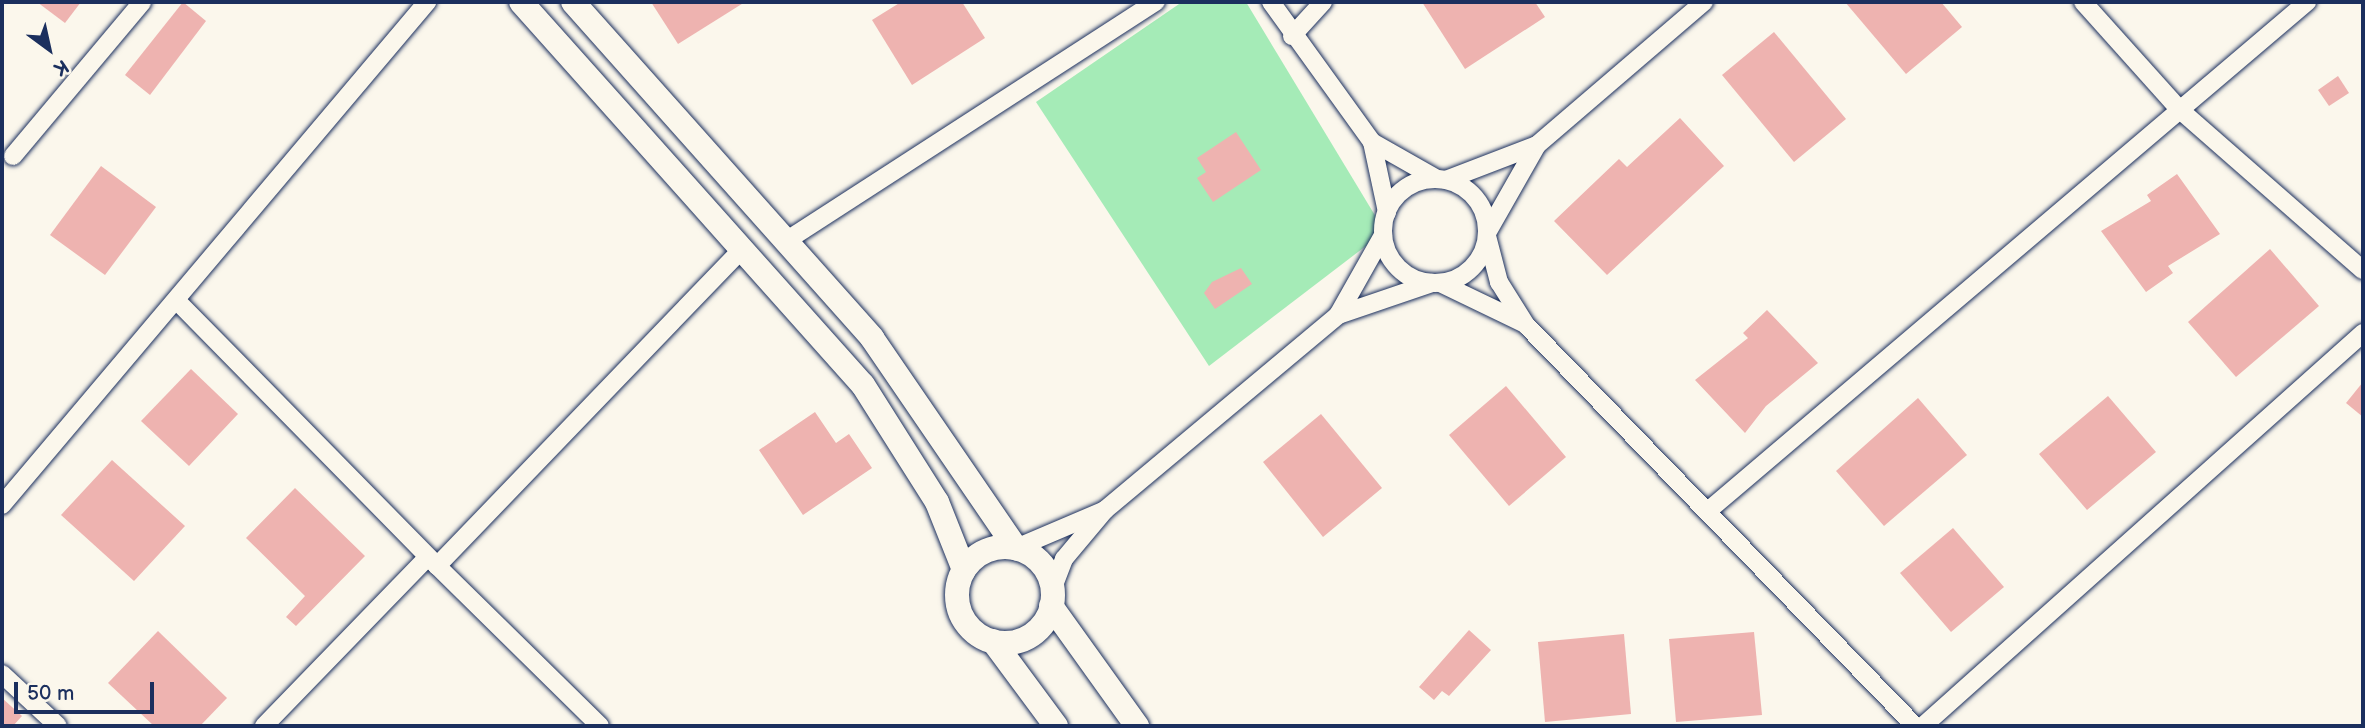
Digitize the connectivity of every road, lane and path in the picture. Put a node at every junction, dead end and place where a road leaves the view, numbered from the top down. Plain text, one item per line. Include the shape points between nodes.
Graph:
1 (142, 2) edge
2 (427, 2) edge
3 (521, 2) edge
4 (573, 2) edge
5 (1156, 2) edge
6 (1271, 2) edge
7 (1323, 2) edge
8 (1704, 2) edge
9 (2082, 2) edge
10 (2307, 2) edge
11 (1292, 36) junction
12 (2180, 110) junction
13 (1372, 142) junction
14 (1537, 145) junction
15 (13, 156) dead end
16 (1442, 180) junction
17 (1387, 212) junction
18 (1383, 235) junction
19 (1487, 235) junction
20 (789, 239) junction
21 (741, 250) junction
22 (2363, 270) edge
23 (1436, 283) junction
24 (177, 301) junction
25 (1338, 315) junction
26 (1525, 325) junction
27 (2363, 333) edge
28 (2, 505) edge
29 (1105, 510) junction
30 (1709, 510) junction
31 (1016, 548) junction
32 (433, 561) junction
33 (964, 570) junction
34 (1052, 598) junction
35 (993, 641) junction
36 (2, 674) edge
37 (58, 726) edge
38 (264, 726) edge
39 (600, 726) edge
40 (1056, 726) edge
41 (1137, 726) edge
42 (1915, 726) edge
43 (1923, 726) edge

1 - 15 street
2 - 24 street
3 - 21 main road
4 - 20 main road
5 - 20 street
6 - 11 street
7 - 11 street
8 - 14 street
9 - 12 street
10 - 12 street
11 - 13 street
12 - 22 street
12 - 30 street
13 - 16 street
13 - 17 street
14 - 16 street
14 - 19 street
16 - 17 street via 1414,183
16 - 19 street via 1482,206
17 - 18 street
18 - 23 street via 1403,273
18 - 25 street
19 - 23 street via 1470,271
19 - 26 street via 1499,282
20 - 31 main road via 872,338
21 - 32 street
21 - 33 main road via 863,385 937,502
23 - 25 street
23 - 26 street
24 - 28 street
24 - 32 street
25 - 29 street
26 - 30 street
27 - 43 street
29 - 31 street
29 - 34 street via 1065,559
30 - 42 street
31 - 33 main road via 987,551
31 - 34 main road via 1041,564
32 - 38 street
32 - 39 street
33 - 35 main road via 958,585 961,614
34 - 35 main road via 1029,635
34 - 41 main road
35 - 40 main road
36 - 37 street

